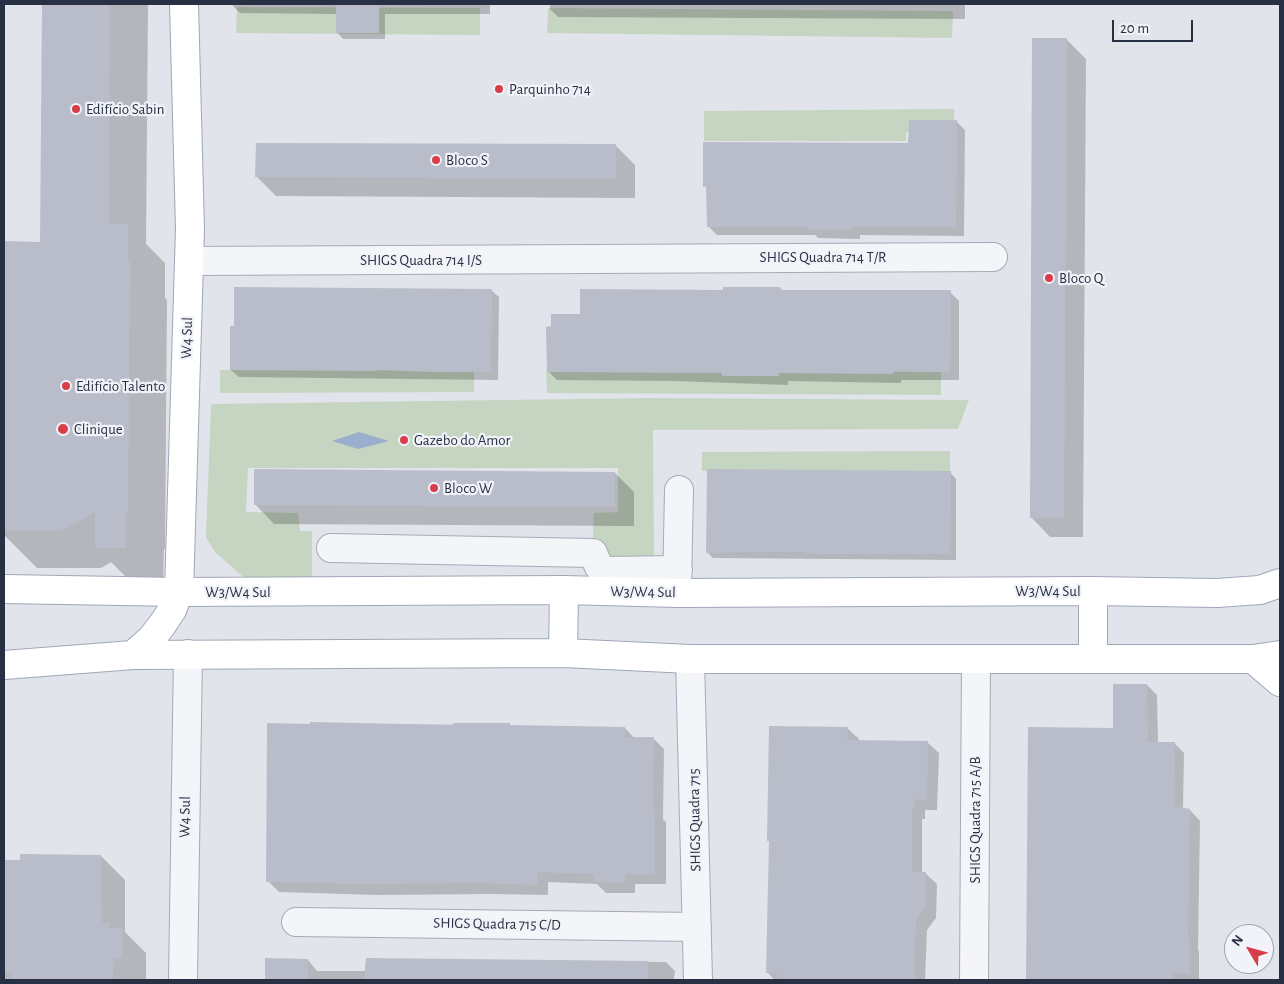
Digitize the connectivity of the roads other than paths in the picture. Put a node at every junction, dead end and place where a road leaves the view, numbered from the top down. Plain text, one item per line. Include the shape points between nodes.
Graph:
1 (184, 4) edge
2 (993, 257) dead end
3 (652, 258) joint
4 (189, 261) junction
5 (679, 490) dead end
6 (182, 526) junction
7 (331, 548) dead end
8 (677, 581) junction
9 (1280, 583) edge
10 (4, 589) edge
11 (564, 590) junction
12 (1093, 591) junction
13 (179, 592) junction
14 (233, 592) junction
15 (563, 653) junction
16 (188, 654) junction
17 (133, 655) junction
18 (1280, 655) edge
19 (1253, 658) junction
20 (690, 659) junction
21 (976, 659) junction
22 (1093, 659) junction
23 (4, 664) edge
24 (1280, 682) edge
25 (296, 922) dead end
26 (697, 926) junction
27 (183, 980) edge
28 (698, 980) edge
29 (974, 980) edge

1 - 4 main road, W4 Sul
2 - 3 street, SHIGS Quadra 714 T/R
3 - 4 street, SHIGS Quadra 714 I/S
4 - 6 main road, W4 Sul
5 - 8 street
6 - 13 main road, W4 Sul
6 - 14 main road via 188,553 198,569
7 - 8 street via 593,553 604,571
8 - 11 main road, W3/W4 Sul
8 - 12 main road, W3/W4 Sul
9 - 12 main road, W3/W4 Sul via 1260,590 1217,594
10 - 13 main road, W3/W4 Sul
11 - 14 main road, W3/W4 Sul
11 - 15 main road
12 - 22 main road
13 - 14 main road, W3/W4 Sul
13 - 17 main road, W4 Sul via 162,625
15 - 16 main road
15 - 20 main road
16 - 17 main road
16 - 27 street, W4 Sul
17 - 23 main road
18 - 19 main road
19 - 22 main road
19 - 24 main road
20 - 21 main road
20 - 26 street, SHIGS Quadra 715
21 - 22 main road
21 - 29 street, SHIGS Quadra 715 A/B
25 - 26 street, SHIGS Quadra 715 C/D
26 - 28 street, SHIGS Quadra 715

